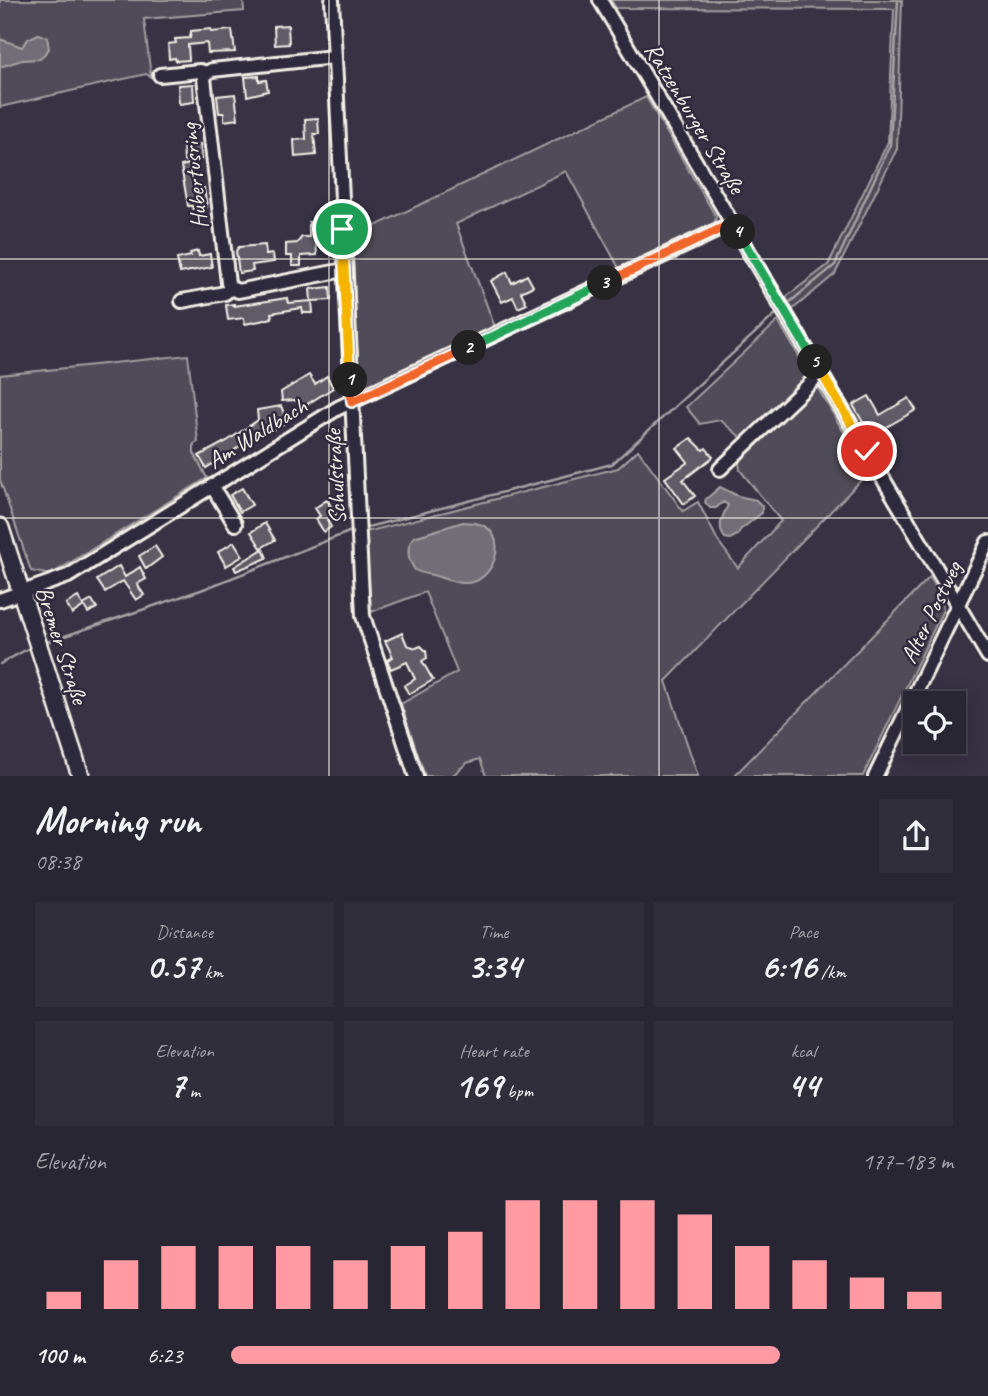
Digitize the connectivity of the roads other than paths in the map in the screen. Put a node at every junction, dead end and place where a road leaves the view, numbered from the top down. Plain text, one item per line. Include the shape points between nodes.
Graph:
1 (332, 0) edge
2 (600, 0) edge
3 (334, 57) junction
4 (206, 73) junction
5 (160, 75) dead end
6 (733, 223) junction
7 (344, 270) junction
8 (231, 288) junction
9 (182, 301) dead end
10 (821, 373) junction
11 (352, 402) junction
12 (720, 469) dead end
13 (212, 486) junction
14 (235, 524) dead end
15 (0, 527) edge
16 (988, 542) edge
17 (21, 592) junction
18 (0, 600) edge
19 (958, 605) junction
20 (988, 656) edge
21 (81, 776) edge
22 (416, 776) edge
23 (875, 776) edge

1 - 3 street, Schulstraße
2 - 6 street, Ratzenburger Straße
3 - 4 street
3 - 7 street, Schulstraße
4 - 5 street
4 - 8 street, Hubertusring
6 - 10 street, Ratzenburger Straße
6 - 11 street, Am Waldbach
7 - 8 street via 238,291
7 - 11 street, Schulstraße
8 - 9 street via 226,293
10 - 12 street
10 - 19 street, Ratzenburger Straße
11 - 13 street, Am Waldbach
11 - 22 street, Schulstraße via 363,616
13 - 14 street
13 - 17 street, Am Waldbach via 68,576
15 - 17 main road, Bremer Straße
16 - 19 street, Alter Postweg
17 - 18 street, Am Waldbach
17 - 21 main road, Bremer Straße
19 - 20 street, Ratzenburger Straße
19 - 23 street, Alter Postweg

